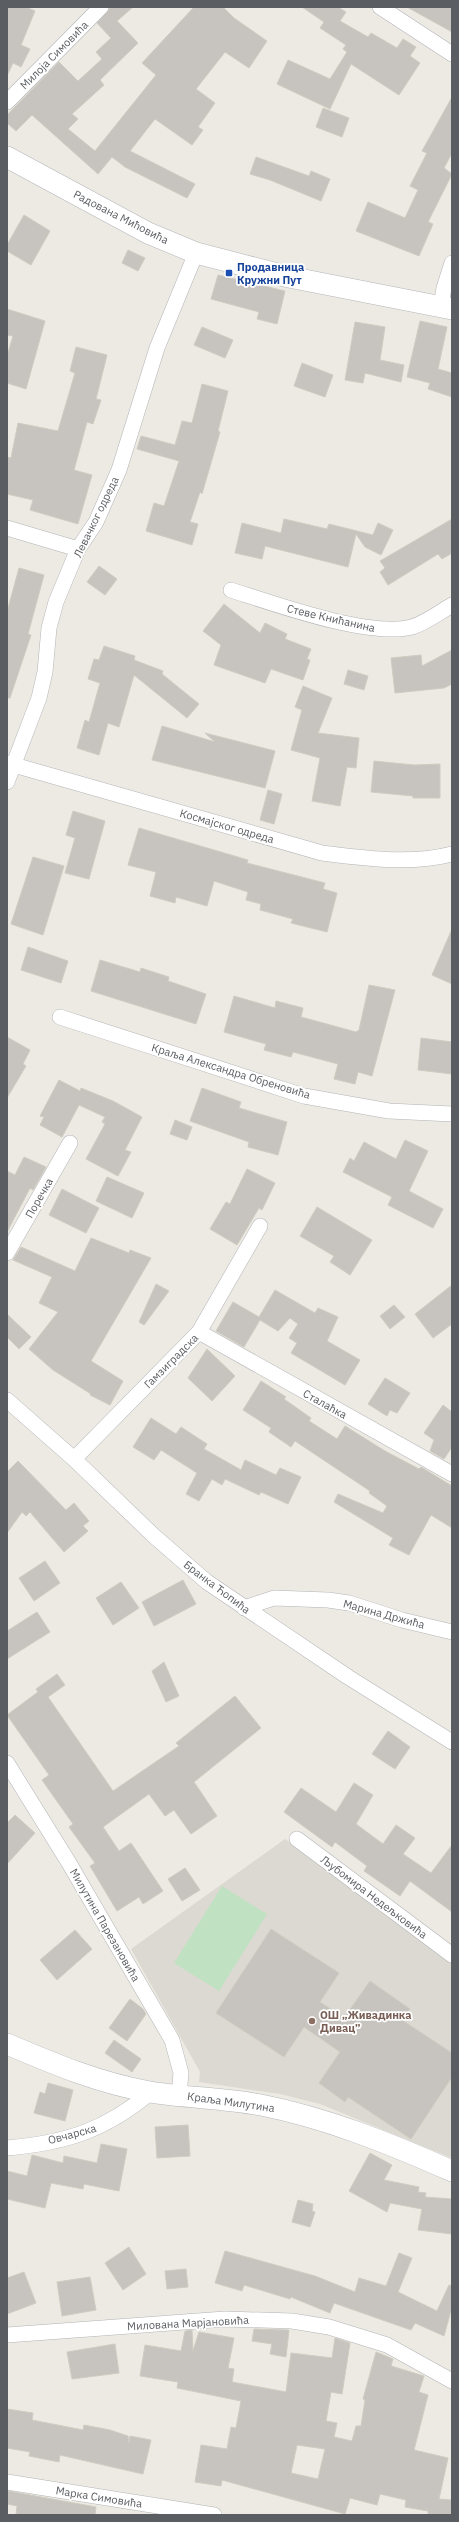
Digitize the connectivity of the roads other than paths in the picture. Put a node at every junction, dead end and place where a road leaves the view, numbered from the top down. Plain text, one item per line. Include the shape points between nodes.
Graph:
1 (101, 7) edge
2 (380, 7) edge
3 (452, 54) edge
4 (7, 102) edge
5 (7, 157) edge
6 (196, 253) junction
7 (452, 263) edge
8 (447, 308) edge
9 (7, 528) edge
10 (78, 549) junction
11 (231, 590) dead end
12 (452, 605) edge
13 (10, 764) edge
14 (7, 782) edge
15 (452, 854) edge
16 (60, 1017) dead end
17 (452, 1114) edge
18 (70, 1143) dead end
19 (260, 1226) dead end
20 (7, 1253) edge
21 (199, 1332) junction
22 (7, 1400) edge
23 (74, 1459) junction
24 (452, 1474) edge
25 (244, 1608) junction
26 (452, 1632) edge
27 (452, 1742) edge
28 (7, 1763) edge
29 (297, 1839) dead end
30 (452, 1955) edge
31 (7, 2044) edge
32 (151, 2092) junction
33 (179, 2095) junction
34 (7, 2148) edge
35 (452, 2171) edge
36 (7, 2335) edge
37 (452, 2381) edge
38 (7, 2482) edge
39 (214, 2515) edge

1 - 4 street, Милоја Симовића
2 - 3 street
5 - 6 street, Радована Мићовића via 148,233
6 - 8 street, Радована Мићовића via 281,275
6 - 10 street, Левачког одреда via 157,348 118,470 96,522
7 - 8 street via 444,288
9 - 10 street
10 - 13 street, Левачког одреда via 49,628 40,698
11 - 12 street, Стеве Книћанина via 291,609 384,630 412,627
13 - 14 street, Левачког одреда
13 - 15 street, Космајског одреда via 322,853 374,859 412,859
16 - 17 street, Краља Александра Обреновића via 304,1096 389,1111
18 - 20 street, Поречка
19 - 21 street, Гамзиградска
21 - 23 street, Гамзиградска
21 - 24 street, Сталаћка
22 - 23 street, Бранка Ћопића
23 - 25 street, Бранка Ћопића via 154,1536 208,1582
25 - 26 street, Марина Држића via 274,1598 328,1600 349,1603
25 - 27 street, Бранка Ћопића
28 - 33 street, Милутина Парезановића via 69,1863 172,2040 181,2073
29 - 30 street, Љубомира Недељковића
31 - 32 street, Краља Милутина via 80,2074
32 - 33 street, Краља Милутина
32 - 34 street, Овчарска via 126,2113 96,2129 61,2139
33 - 35 street, Краља Милутина via 240,2101 287,2111 376,2139
36 - 37 street, Милована Марјановића via 225,2319 292,2321 329,2327 387,2345
38 - 39 street, Марка Симовића

